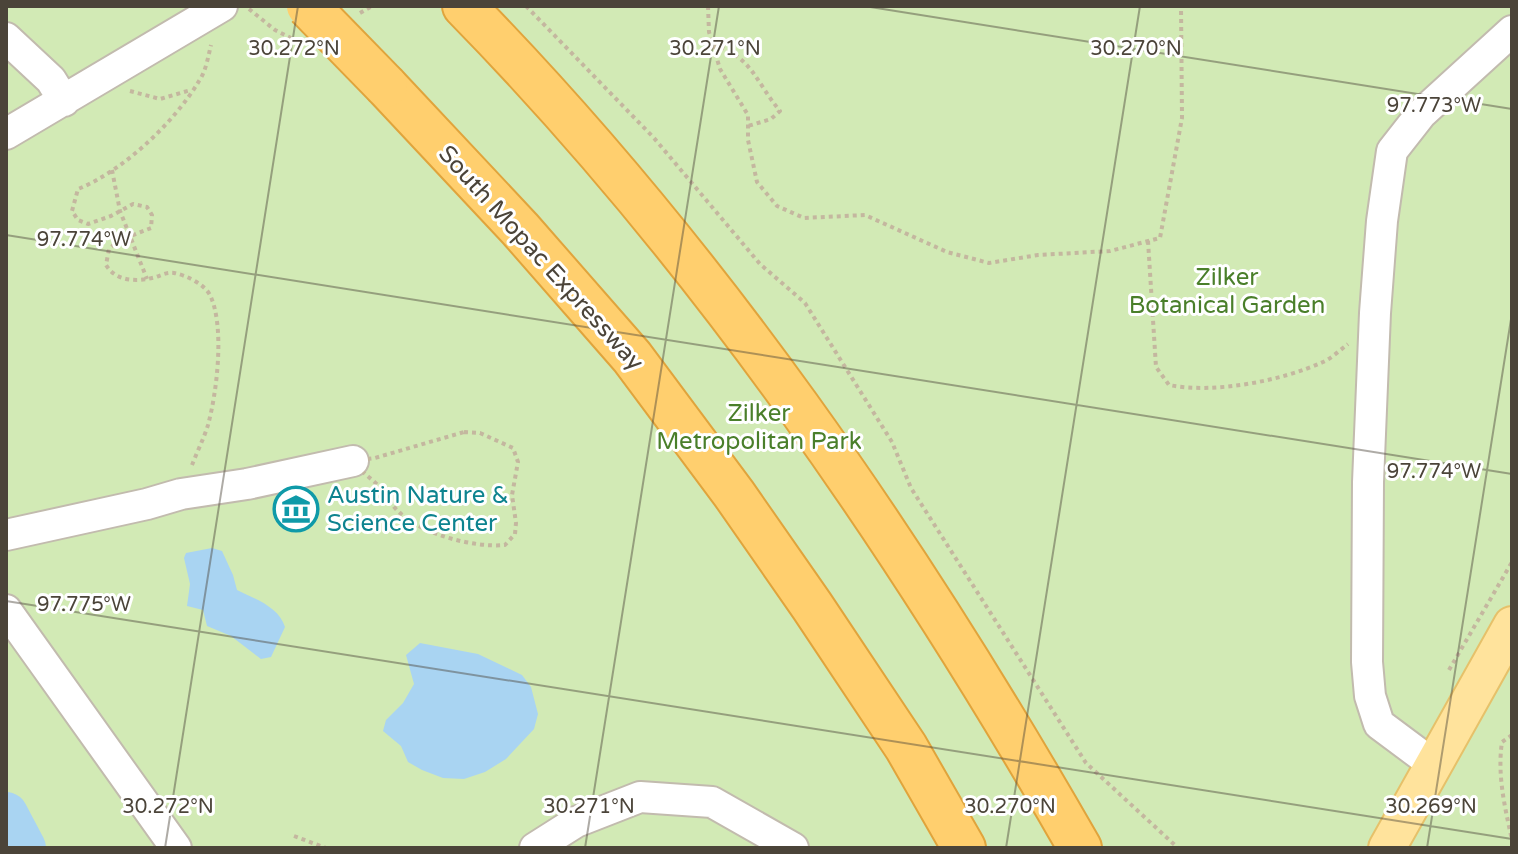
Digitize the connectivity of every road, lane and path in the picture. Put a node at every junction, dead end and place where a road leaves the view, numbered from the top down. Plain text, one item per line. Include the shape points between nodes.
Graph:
1 (222, 6) edge
2 (308, 6) edge
3 (526, 6) edge
4 (708, 6) edge
5 (1181, 6) edge
6 (472, 14) edge
7 (1512, 31) edge
8 (214, 35) dead end
9 (6, 38) edge
10 (713, 44) junction
11 (96, 82) junction
12 (193, 89) dead end
13 (64, 101) junction
14 (748, 126) junction
15 (6, 134) edge
16 (112, 170) junction
17 (120, 211) junction
18 (130, 237) junction
19 (1148, 241) junction
20 (147, 279) junction
21 (1374, 324) junction
22 (353, 461) junction
23 (181, 494) junction
24 (6, 535) edge
25 (6, 610) edge
26 (1512, 625) edge
27 (1512, 735) edge
28 (1434, 765) junction
29 (294, 836) dead end
30 (1512, 840) edge
31 (176, 848) edge
32 (326, 848) edge
33 (535, 848) edge
34 (793, 848) edge
35 (964, 848) edge
36 (1080, 848) edge
37 (1178, 848) edge
38 (1387, 848) edge
39 (1411, 848) edge

1 - 11 street
2 - 35 highway, South Mopac Expressway, bridge via 520,229 632,357 812,606 906,747
3 - 37 path via 654,138 760,264 805,303 892,442 911,488 1086,763
4 - 10 path
5 - 19 path via 1182,118 1160,238
6 - 36 highway via 609,165 715,295 819,437 934,605
7 - 21 street via 1421,114 1392,151
8 - 16 path via 201,79 168,123
9 - 13 street via 51,80
10 - 14 path via 720,69 748,115
10 - 14 path via 752,67 780,111
11 - 12 path via 160,99
11 - 13 street
13 - 15 street
14 - 19 path via 757,182 777,206 804,218 865,215 947,252 989,263 1110,251
16 - 17 path
16 - 17 path via 78,189 72,211 88,224
17 - 18 path
17 - 18 path via 133,204 147,207 152,215 151,228
18 - 20 path
18 - 20 path via 109,249 106,265 117,277
19 - 21 path via 1156,367 1169,385 1222,387 1281,376 1325,361
20 - 23 path via 170,272 190,277 209,293 216,317 218,367 208,425
21 - 28 street via 1368,496 1370,696 1379,724
22 - 22 path via 464,432 480,433 513,448 518,462 512,495 515,534 505,545 493,546 414,524
22 - 23 street
23 - 24 street
25 - 31 street
26 - 28 main road
27 - 30 path via 1502,742 1501,752
28 - 38 main road
28 - 39 main road
29 - 32 path
33 - 34 street via 576,822 640,797 712,802

